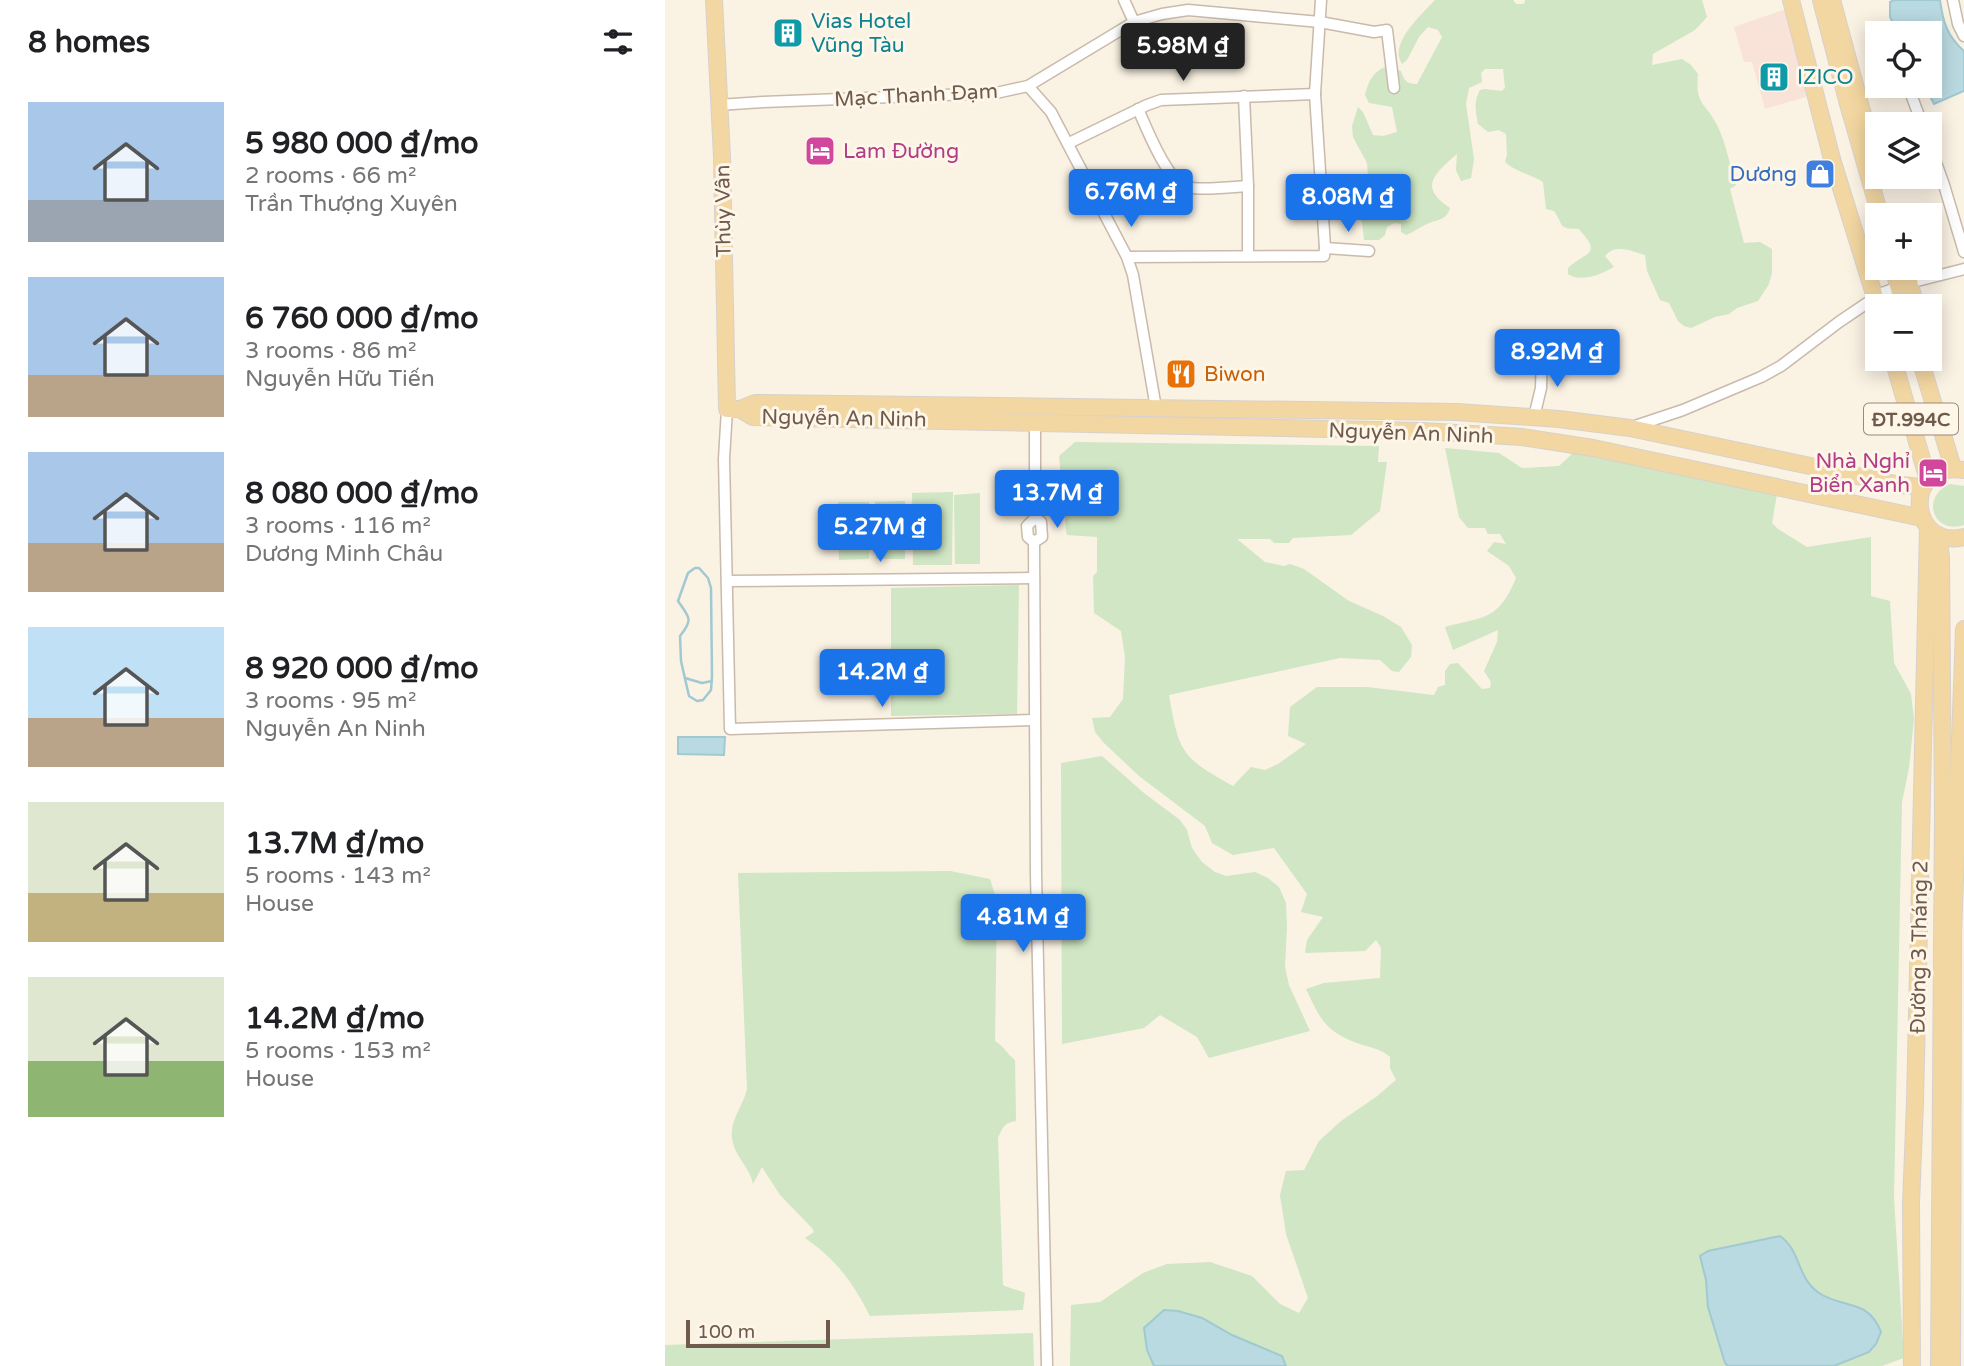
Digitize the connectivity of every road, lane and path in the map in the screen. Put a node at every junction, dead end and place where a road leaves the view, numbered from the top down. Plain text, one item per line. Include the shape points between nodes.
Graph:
1 (714, 0) edge
2 (1124, 0) edge
3 (1321, 0) edge
4 (1791, 0) edge
5 (1799, 0) edge
6 (1821, 0) edge
7 (1832, 0) edge
8 (1953, 0) edge
9 (1188, 5) edge
10 (1135, 22) junction
11 (1320, 22) junction
12 (1964, 36) edge
13 (1028, 86) junction
14 (1394, 88) dead end
15 (1315, 94) junction
16 (1244, 96) junction
17 (718, 105) junction
18 (1138, 109) junction
19 (1865, 122) edge
20 (1069, 143) junction
21 (1942, 179) edge
22 (1248, 186) junction
23 (1877, 203) edge
24 (1369, 251) dead end
25 (1324, 252) junction
26 (1964, 253) edge
27 (1248, 256) junction
28 (1127, 257) junction
29 (1964, 269) edge
30 (1942, 273) edge
31 (1903, 280) edge
32 (1878, 294) edge
33 (1878, 294) edge
34 (1888, 294) edge
35 (1865, 308) edge
36 (1542, 356) dead end
37 (1896, 371) edge
38 (1904, 371) edge
39 (1924, 371) edge
40 (1934, 371) edge
41 (1034, 405) junction
42 (1156, 408) junction
43 (734, 409) junction
44 (1421, 411) junction
45 (1534, 417) junction
46 (1035, 422) junction
47 (1595, 425) junction
48 (1630, 428) junction
49 (1422, 431) junction
50 (1593, 449) junction
51 (1619, 454) junction
52 (1960, 468) edge
53 (1928, 480) junction
54 (1929, 527) junction
55 (1964, 537) edge
56 (1034, 578) junction
57 (727, 581) junction
58 (1964, 629) edge
59 (1034, 720) junction
60 (1958, 1241) edge
61 (1047, 1366) edge
62 (1912, 1366) edge
63 (1940, 1366) edge
64 (1952, 1366) edge

1 - 17 main road, Thùy Vân
2 - 10 street
3 - 11 street
4 - 32 main road via 1832,159
5 - 33 main road
6 - 23 main road
7 - 19 main road
8 - 12 street
9 - 10 street, Mạc Thanh Đạm
9 - 11 street, Mạc Thanh Đạm
10 - 13 street, Mạc Thanh Đạm
11 - 14 street, Mạc Thanh Đạm via 1374,32 1387,30
11 - 15 street
13 - 17 street, Mạc Thanh Đạm via 996,93
13 - 20 street via 1052,112
15 - 16 street
15 - 25 street
16 - 18 street via 1167,99
16 - 22 street
17 - 43 main road, Thùy Vân
18 - 20 street
18 - 22 street via 1175,181 1190,188
20 - 28 street
21 - 26 street
22 - 27 street
24 - 25 street
25 - 27 street
27 - 28 street
28 - 42 street
29 - 30 street
31 - 34 street
35 - 48 street via 1839,321 1761,377
36 - 45 street
37 - 53 main road, ĐT.994C
38 - 53 main road, ĐT.994C
39 - 52 main road, ĐT.994C
40 - 52 main road, ĐT.994C
41 - 42 main road, Nguyễn An Ninh
41 - 43 main road, Nguyễn An Ninh via 755,403
41 - 46 main road
42 - 44 main road, Nguyễn An Ninh
43 - 46 main road, Nguyễn An Ninh via 753,417
43 - 57 street via 724,459
44 - 45 main road, Nguyễn An Ninh
44 - 49 main road
45 - 47 main road, Nguyễn An Ninh
46 - 49 main road, Nguyễn An Ninh
46 - 56 street via 1035,518 1041,522 1042,537 1034,542
47 - 48 main road, Nguyễn An Ninh
47 - 50 main road
48 - 51 main road
48 - 53 main road, Nguyễn An Ninh via 1900,485
49 - 50 main road, Nguyễn An Ninh via 1522,438
50 - 51 main road, Nguyễn An Ninh
51 - 54 main road, Nguyễn An Ninh
52 - 53 main road
53 - 54 main road, ĐT.994C via 1919,508
54 - 55 main road, Nguyễn An Ninh via 1948,538
54 - 62 main road, Đường 3 Tháng 2 / ĐT.994C via 1911,1204
54 - 63 main road, Đường 3 Tháng 2 / ĐT.994C via 1941,556
56 - 57 street
56 - 59 street
57 - 59 street via 730,729
58 - 60 main road, Đường 3 Tháng 2 via 1953,935
59 - 61 street
60 - 64 main road, Đường 3 Tháng 2

